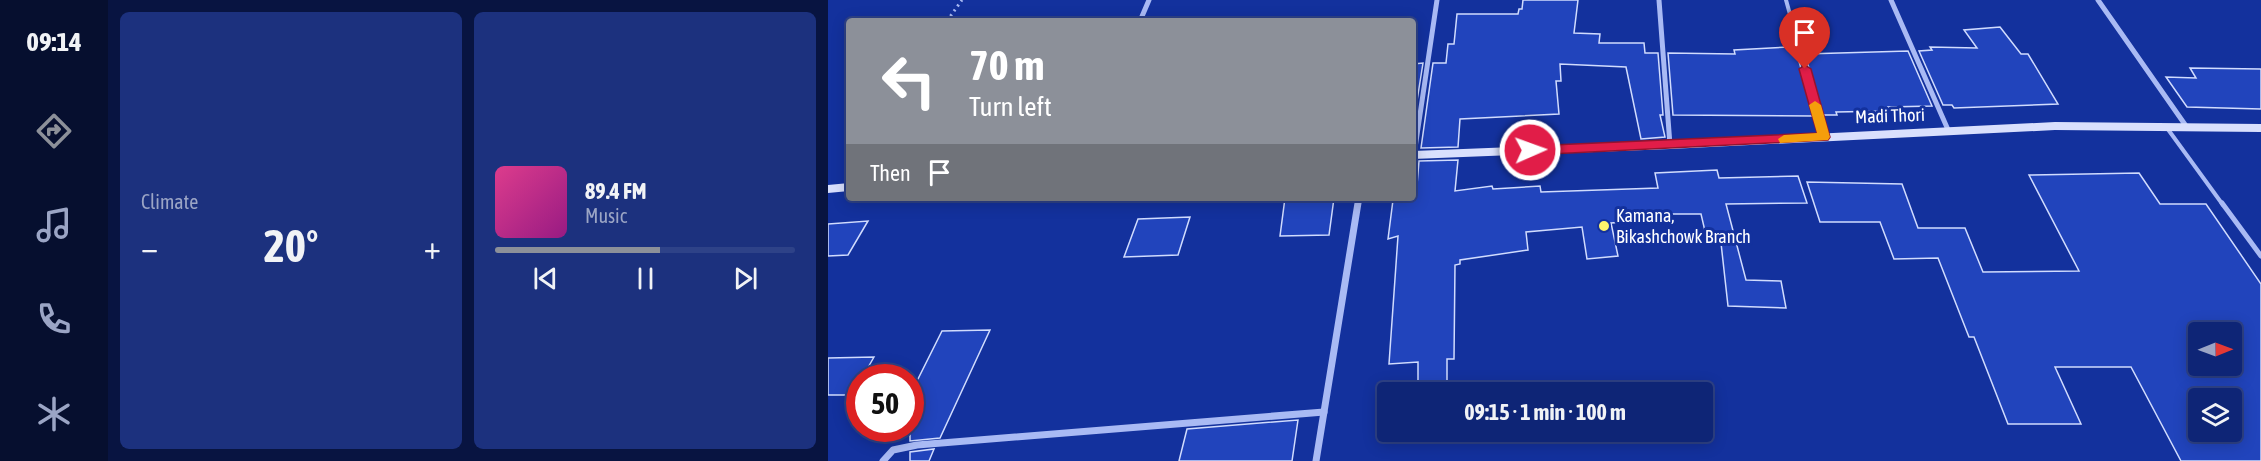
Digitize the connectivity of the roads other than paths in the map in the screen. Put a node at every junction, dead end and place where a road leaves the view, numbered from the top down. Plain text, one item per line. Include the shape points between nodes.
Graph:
1 (1149, 0) edge
2 (1437, 0) edge
3 (1659, 0) edge
4 (1786, 0) edge
5 (1891, 0) edge
6 (2098, 0) edge
7 (1141, 18) edge
8 (2166, 126) junction
9 (2186, 126) junction
10 (2261, 128) edge
11 (1949, 132) junction
12 (1416, 136) edge
13 (1824, 137) junction
14 (1670, 145) junction
15 (1416, 155) edge
16 (846, 188) edge
17 (830, 191) edge
18 (1359, 201) edge
19 (2261, 256) edge
20 (1324, 412) junction
21 (883, 461) edge
22 (1316, 461) edge

1 - 7 street
2 - 12 street
3 - 14 street
4 - 13 lane
5 - 11 street
6 - 9 street
8 - 9 main road, Madi Thori
8 - 11 main road, Madi Thori via 2055,126
8 - 19 lane
9 - 10 main road, Madi Thori
11 - 13 main road, Madi Thori
13 - 14 main road, Madi Thori
14 - 15 main road, Madi Thori
16 - 17 main road
18 - 20 street
20 - 21 street via 917,445 897,448
20 - 22 street

